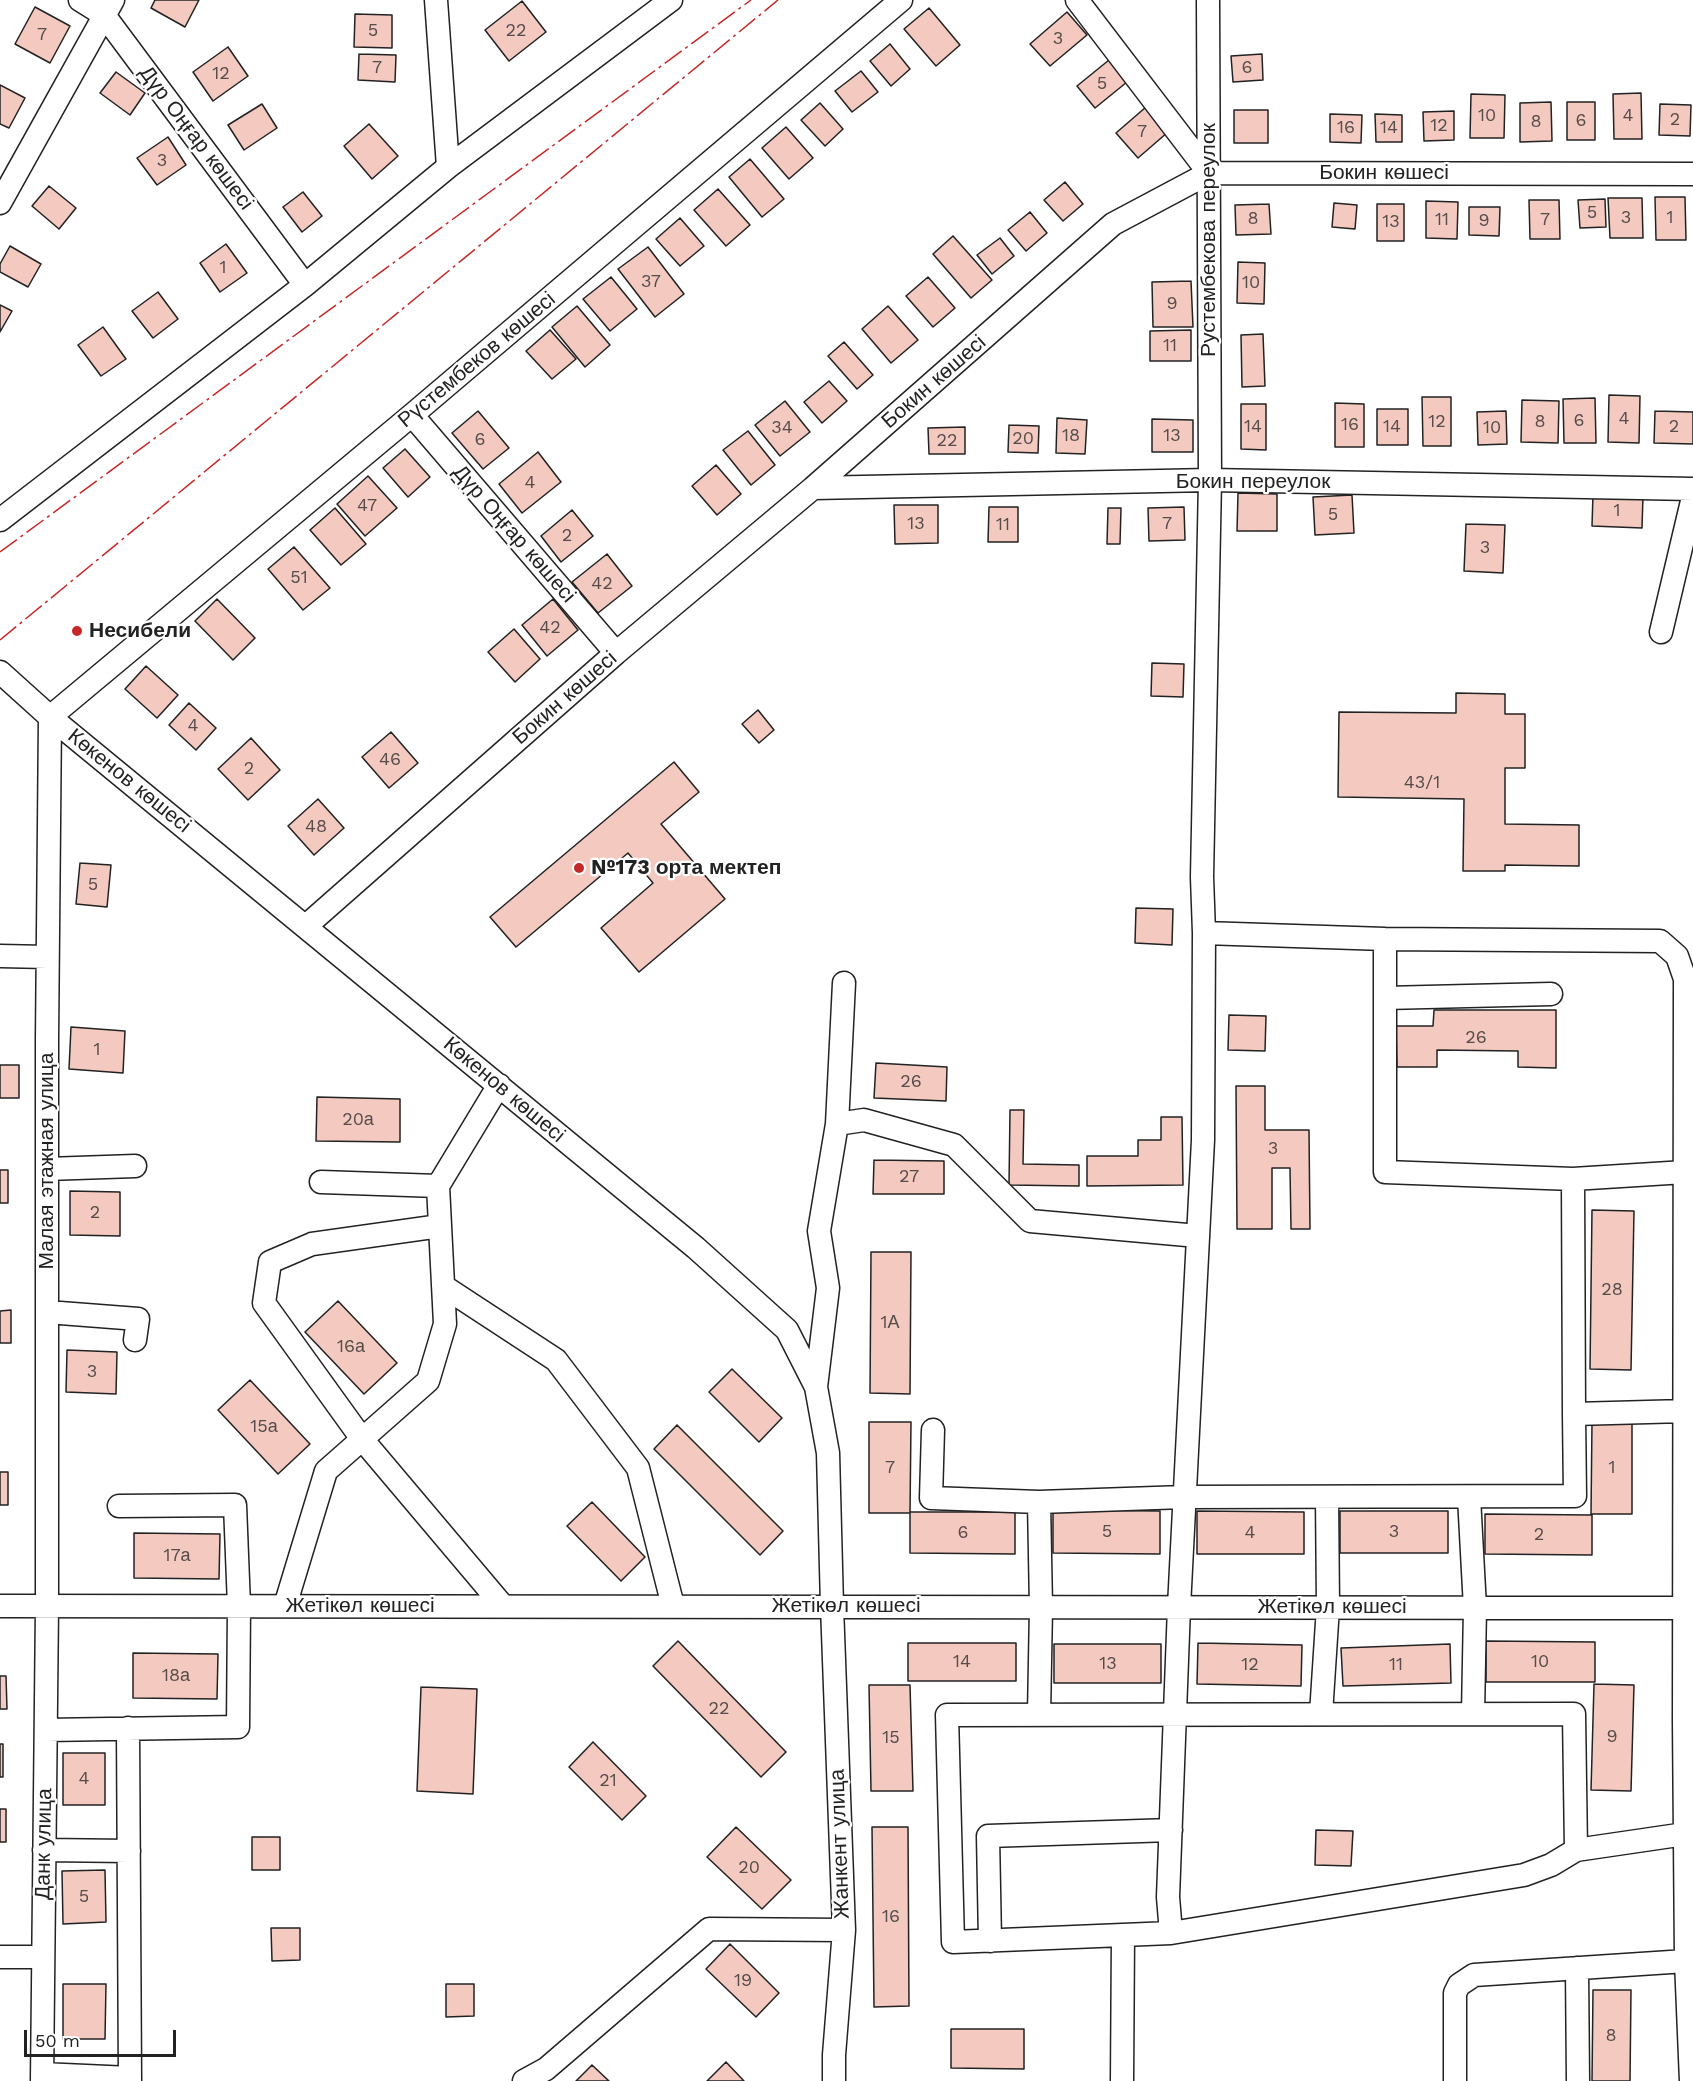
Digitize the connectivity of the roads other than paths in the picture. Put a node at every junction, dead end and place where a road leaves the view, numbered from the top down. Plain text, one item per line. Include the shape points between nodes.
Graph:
1 (80, 0) edge
2 (436, 0) edge
3 (671, 0) edge
4 (901, 0) edge
5 (1077, 0) edge
6 (1208, 0) edge
7 (109, 8) edge
8 (448, 167) junction
9 (1209, 172) junction
10 (1693, 174) edge
11 (0, 203) edge
12 (306, 285) junction
13 (412, 416) junction
14 (1210, 480) junction
15 (813, 488) junction
16 (1693, 489) edge
17 (1693, 497) edge
18 (0, 520) edge
19 (1661, 632) dead end
20 (616, 653) junction
21 (0, 672) edge
22 (50, 717) junction
23 (306, 926) junction
24 (1204, 933) junction
25 (1385, 939) junction
26 (0, 956) edge
27 (47, 957) junction
28 (844, 983) dead end
29 (1551, 994) dead end
30 (1385, 998) junction
31 (499, 1085) junction
32 (837, 1124) junction
33 (135, 1166) dead end
34 (47, 1169) junction
35 (1684, 1172) junction
36 (1573, 1179) junction
37 (321, 1182) dead end
38 (438, 1186) junction
39 (1689, 1202) edge
40 (440, 1226) junction
41 (1198, 1236) junction
42 (443, 1286) junction
43 (47, 1312) junction
44 (135, 1340) dead end
45 (816, 1387) junction
46 (1685, 1411) junction
47 (1574, 1414) junction
48 (933, 1431) dead end
49 (362, 1439) junction
50 (1184, 1497) junction
51 (1327, 1497) junction
52 (1469, 1497) junction
53 (1040, 1502) junction
54 (119, 1506) dead end
55 (0, 1606) edge
56 (47, 1606) junction
57 (238, 1606) junction
58 (285, 1606) junction
59 (503, 1606) junction
60 (673, 1606) junction
61 (832, 1606) junction
62 (1041, 1607) junction
63 (1179, 1607) junction
64 (1328, 1607) junction
65 (1475, 1608) junction
66 (1688, 1608) edge
67 (1688, 1654) edge
68 (1176, 1714) junction
69 (1321, 1714) junction
70 (1473, 1714) junction
71 (1039, 1715) junction
72 (1688, 1722) edge
73 (128, 1728) junction
74 (46, 1730) junction
75 (1171, 1830) junction
76 (1684, 1834) junction
77 (44, 1850) junction
78 (1576, 1850) junction
79 (129, 1851) junction
80 (844, 1930) junction
81 (1171, 1933) junction
82 (1123, 1935) junction
83 (990, 1941) junction
84 (0, 1956) edge
85 (43, 1958) junction
86 (1686, 1961) junction
87 (1577, 1968) junction
88 (42, 2078) edge
89 (130, 2080) edge
90 (524, 2081) edge
91 (834, 2081) edge
92 (1122, 2081) edge
93 (1455, 2081) edge
94 (1578, 2081) edge
95 (1690, 2081) edge

1 - 7 street, Дүр Оңғар көшесі
2 - 8 street
3 - 8 street
4 - 13 street, Рүстембеков көшесі
5 - 9 street
6 - 9 street, Рустембекова переулок
7 - 11 street
7 - 12 street, Дүр Оңғар көшесі
8 - 12 street
9 - 10 street, Бокин көшесі
9 - 14 street, Рустембекова переулок
9 - 15 street, Бокин көшесі via 1113,224
12 - 18 street
13 - 20 street, Дүр Оңғар көшесі
13 - 22 street, Рүстембеков көшесі
14 - 15 street, Бокин переулок
14 - 16 street, Бокин переулок
14 - 24 street, Рустембекова переулок
15 - 20 street, Бокин көшесі
17 - 19 street
20 - 23 street, Бокин көшесі
21 - 22 street, Көкенов көшесі
22 - 23 street, Көкенов көшесі
22 - 27 street, Малая этажная улица
23 - 31 street, Көкенов көшесі
24 - 25 street
24 - 41 street, Рустембекова переулок via 1203,1140
25 - 30 street
25 - 35 street via 1660,941 1677,956 1685,979
26 - 27 street
27 - 34 street, Малая этажная улица
28 - 32 street
29 - 30 street
30 - 36 street via 1385,1172
31 - 38 street
31 - 45 street, Көкенов көшесі via 787,1329
32 - 41 street via 864,1120 954,1145 1030,1221
32 - 45 street via 819,1231 828,1288
33 - 34 street
34 - 43 street, Малая этажная улица
35 - 36 street
35 - 39 street
36 - 47 street
37 - 38 street
38 - 40 street
39 - 46 street
40 - 42 street
40 - 49 street via 312,1244 270,1262 264,1303
41 - 50 street, Рустембекова переулок
42 - 49 street via 445,1324 428,1381
42 - 60 street via 556,1360 638,1468
43 - 44 street via 138,1319
43 - 56 street, Малая этажная улица
45 - 61 street, Көкенов көшесі via 828,1453
46 - 47 street
46 - 66 street
47 - 52 street via 1575,1496
48 - 53 street via 932,1498
49 - 58 street via 326,1471
49 - 59 street
50 - 51 street
50 - 53 street
50 - 63 street, Рустембекова переулок
51 - 52 street
51 - 64 street
52 - 65 street
53 - 62 street
54 - 57 street via 236,1505
55 - 56 street, Жетікөл көшесі
56 - 57 street, Жетікөл көшесі
56 - 74 street, Данк улица
57 - 58 street, Жетікөл көшесі
57 - 73 street via 238,1727
58 - 59 street, Жетікөл көшесі
59 - 60 street, Жетікөл көшесі
60 - 61 street, Жетікөл көшесі
61 - 62 street, Жетікөл көшесі
61 - 80 street, Жанкент улица
62 - 63 street, Жетікөл көшесі
62 - 71 street
63 - 64 street, Жетікөл көшесі
63 - 68 street, Рустембекова переулок
64 - 65 street, Жетікөл көшесі
64 - 69 street
65 - 66 street, Жетікөл көшесі
65 - 70 street
66 - 67 street
67 - 72 street
68 - 69 street
68 - 71 street
68 - 75 street, Рустембекова переулок
69 - 70 street
70 - 78 street via 1574,1714
71 - 83 street via 947,1715 953,1942
72 - 76 street
73 - 74 street
73 - 79 street
74 - 77 street, Данк улица
75 - 81 street, Рустембекова переулок
75 - 83 street via 988,1836
76 - 78 street
76 - 86 street
77 - 79 street
77 - 85 street, Данк улица
78 - 81 street via 1524,1875
79 - 89 street
80 - 90 street via 709,1929 546,2069
80 - 91 street, Жанкент улица
81 - 82 street
82 - 83 street
82 - 92 street
84 - 85 street
85 - 88 street, Данк улица
86 - 87 street
86 - 95 street
87 - 93 street via 1474,1976 1459,1985 1455,1994
87 - 94 street
88 - 89 street

